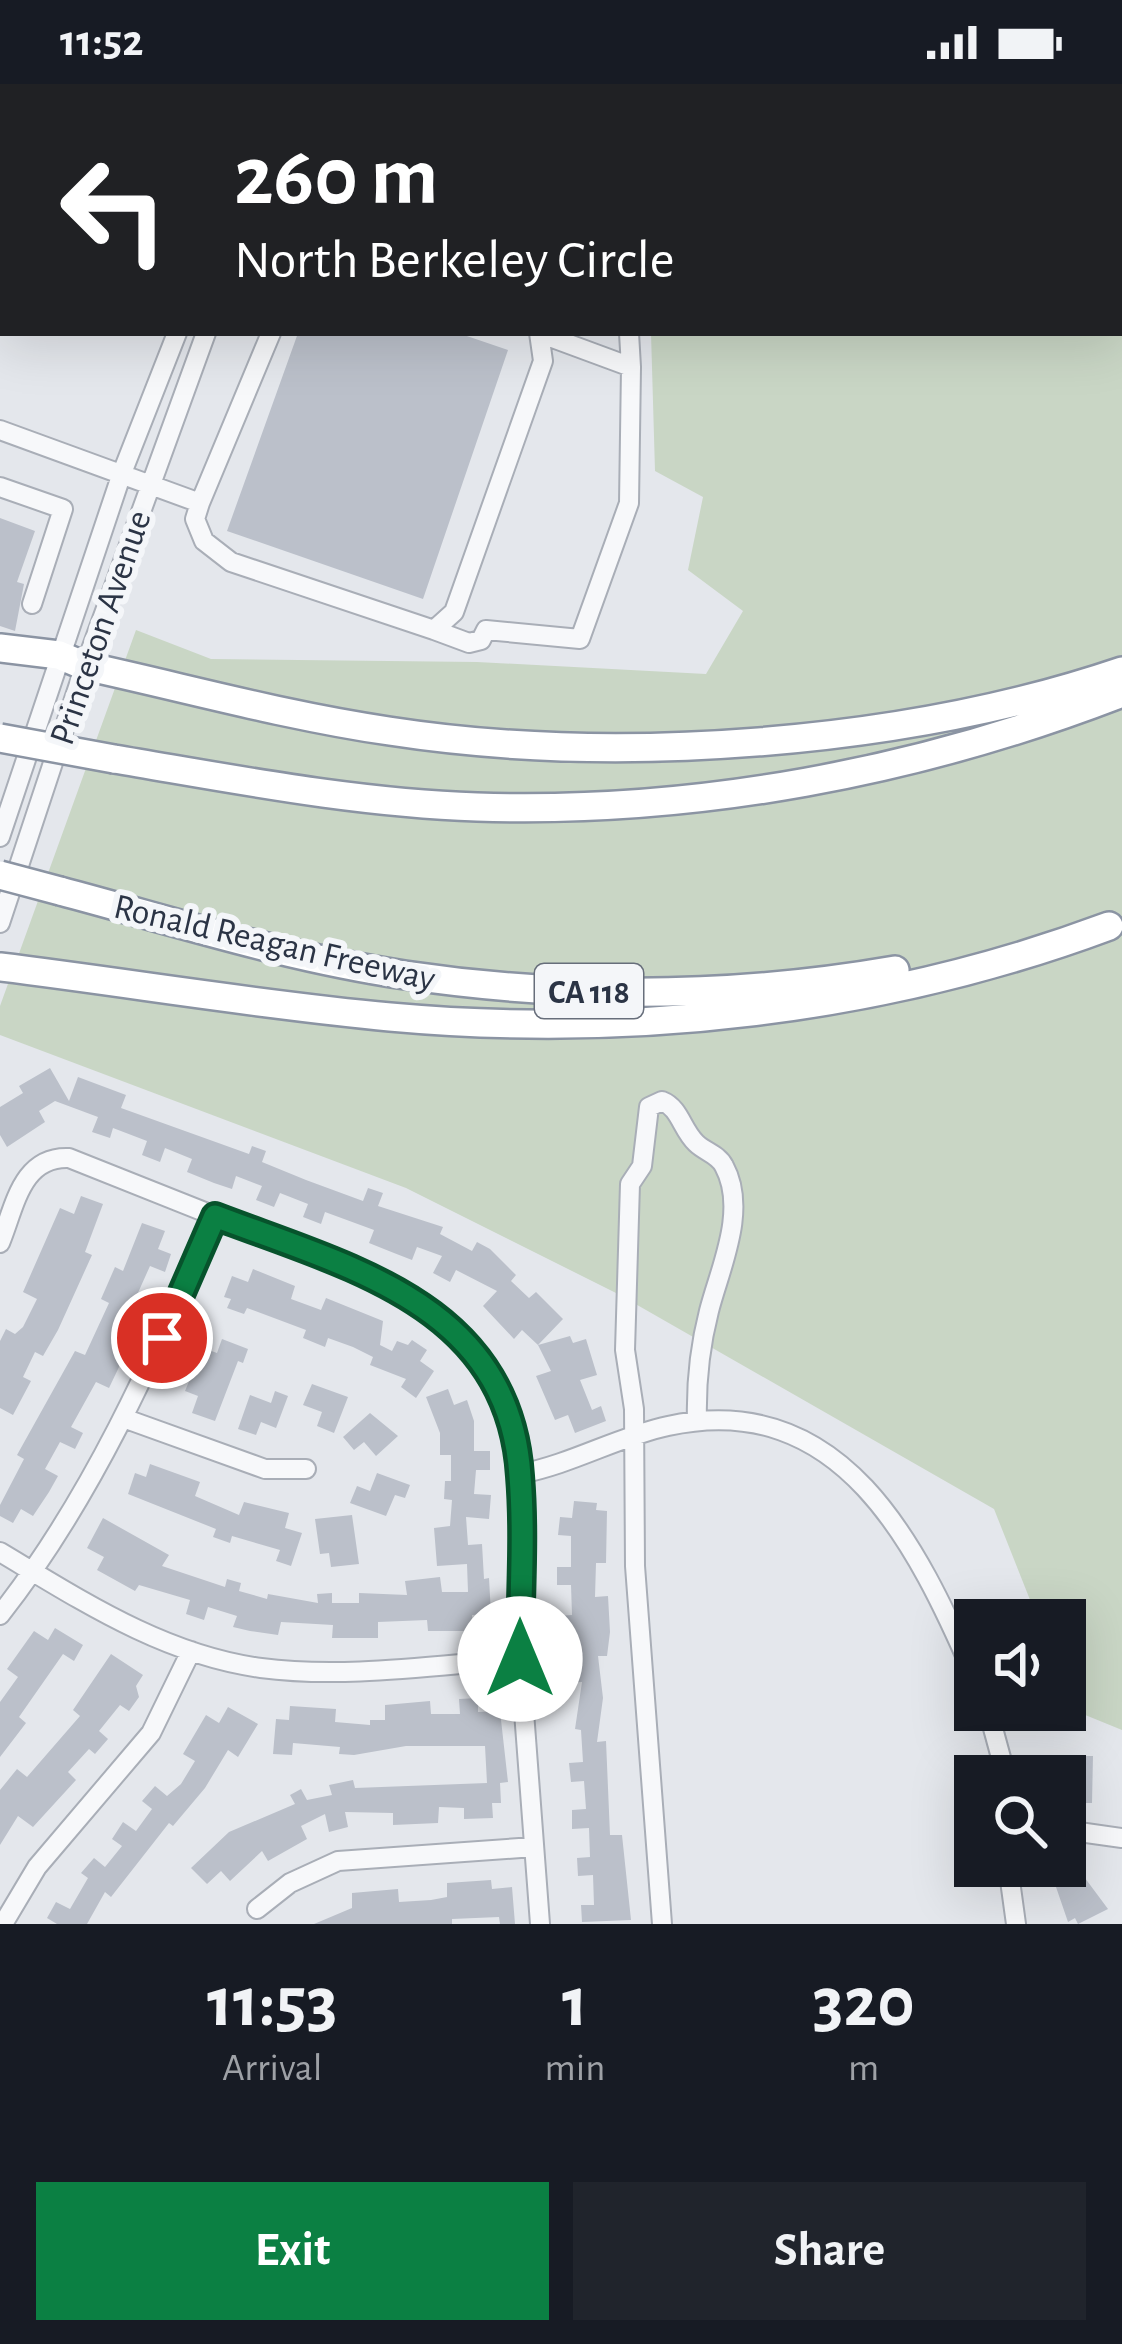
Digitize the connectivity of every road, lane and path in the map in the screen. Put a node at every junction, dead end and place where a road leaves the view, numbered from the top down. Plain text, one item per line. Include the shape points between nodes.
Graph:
1 (176, 336) edge
2 (205, 336) edge
3 (270, 336) edge
4 (539, 336) edge
5 (547, 336) edge
6 (629, 336) edge
7 (631, 368) junction
8 (0, 430) edge
9 (122, 472) junction
10 (149, 482) junction
11 (0, 487) edge
12 (200, 503) junction
13 (32, 604) dead end
14 (434, 630) junction
15 (0, 648) edge
16 (72, 661) junction
17 (1122, 671) edge
18 (1122, 693) edge
19 (0, 739) edge
20 (0, 837) edge
21 (0, 875) edge
22 (0, 923) edge
23 (1115, 923) edge
24 (0, 967) edge
25 (215, 1216) junction
26 (0, 1243) edge
27 (126, 1419) junction
28 (697, 1421) junction
29 (634, 1435) junction
30 (306, 1468) dead end
31 (520, 1474) junction
32 (0, 1552) edge
33 (34, 1572) junction
34 (0, 1615) edge
35 (954, 1635) edge
36 (191, 1651) junction
37 (520, 1659) junction
38 (1086, 1833) edge
39 (1122, 1838) edge
40 (534, 1847) junction
41 (1011, 1887) edge
42 (257, 1909) dead end
43 (3, 1924) edge
44 (540, 1924) edge
45 (662, 1924) edge
46 (1016, 1924) edge

1 - 9 street, Princeton Avenue
2 - 10 street, Princeton Avenue
3 - 12 street
4 - 14 street via 543,361 454,612
5 - 7 street
6 - 7 street
7 - 14 street via 629,503 580,639 486,630 469,643
8 - 9 street
9 - 10 street
9 - 16 street, Princeton Avenue
10 - 12 street
10 - 16 street, Princeton Avenue
11 - 13 street via 63,509
12 - 14 street via 195,519 204,541 231,562
15 - 16 highway
16 - 17 highway via 391,731 484,743 761,738 942,719
16 - 20 street, Princeton Avenue
16 - 22 street, Princeton Avenue
18 - 19 highway, bridge via 1012,736 869,771 723,794 572,805 477,807 336,794
21 - 23 highway, Ronald Reagan Freeway / CA 118, bridge via 402,975 553,990 638,993 844,979
23 - 24 highway via 966,973 704,1017 390,1017
25 - 26 street via 49,1157 24,1181
25 - 27 street
25 - 31 street via 433,1309 474,1354 504,1407
27 - 30 street via 265,1469
27 - 33 street
28 - 29 street
28 - 29 street via 731,1201 719,1158 693,1141 662,1101 650,1107 642,1166 630,1184 625,1350
28 - 35 street via 776,1431 838,1460 885,1508
29 - 31 street
29 - 45 street via 635,1566
31 - 37 street
32 - 33 street
33 - 34 street
33 - 36 street via 109,1617
36 - 37 street via 286,1670
36 - 43 street via 151,1733 37,1867
37 - 40 street
38 - 39 street
40 - 42 street via 338,1861 290,1882
40 - 44 street
41 - 46 street

